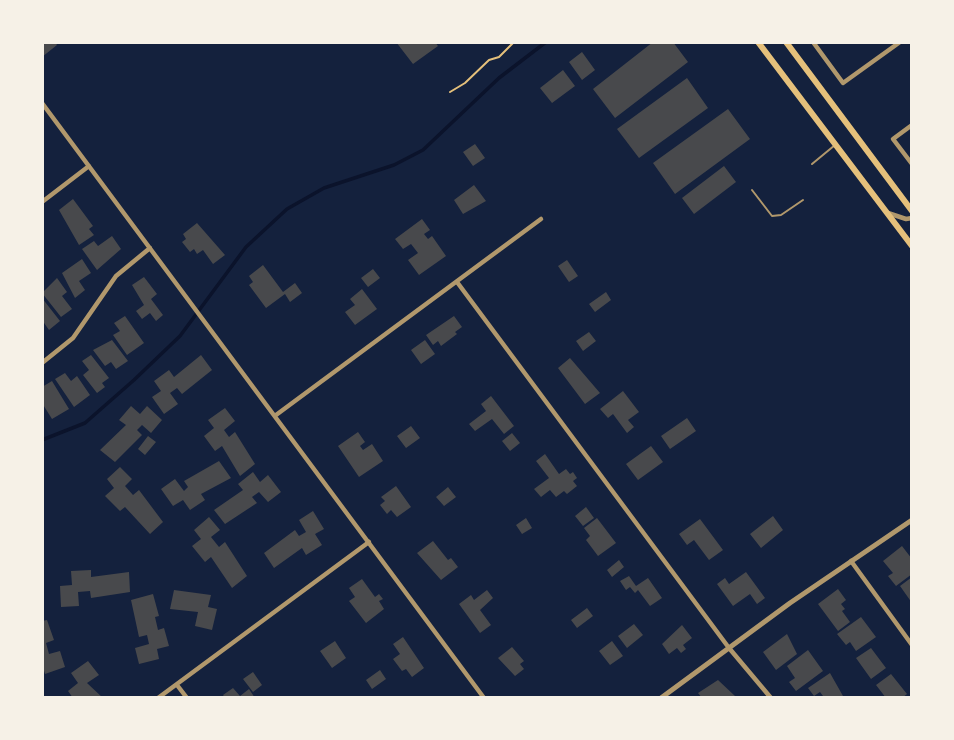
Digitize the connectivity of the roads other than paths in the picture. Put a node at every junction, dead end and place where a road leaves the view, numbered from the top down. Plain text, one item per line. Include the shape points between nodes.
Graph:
1 (758, 42) edge
2 (786, 42) edge
3 (813, 42) edge
4 (901, 42) edge
5 (42, 103) edge
6 (912, 125) edge
7 (835, 144) junction
8 (812, 164) dead end
9 (912, 164) edge
10 (89, 166) junction
11 (751, 190) dead end
12 (803, 200) dead end
13 (42, 202) edge
14 (912, 211) edge
15 (887, 213) junction
16 (912, 218) edge
17 (541, 219) dead end
18 (912, 246) edge
19 (150, 248) junction
20 (457, 282) junction
21 (42, 363) edge
22 (276, 415) junction
23 (912, 520) edge
24 (369, 542) junction
25 (851, 561) junction
26 (912, 645) edge
27 (729, 648) junction
28 (176, 684) junction
29 (158, 698) edge
30 (187, 698) edge
31 (484, 698) edge
32 (661, 698) edge
33 (771, 698) edge

1 - 7 main road
2 - 14 main road
3 - 4 street via 843,83
5 - 10 street
6 - 9 street via 893,139
7 - 8 lane
7 - 15 main road
10 - 13 street
10 - 19 street
11 - 12 lane via 772,216
15 - 16 street
15 - 18 main road
17 - 20 street
19 - 21 street via 116,276 73,338
19 - 22 street
20 - 22 street
20 - 27 street
22 - 24 street
23 - 25 street
24 - 28 street
24 - 31 street
25 - 26 street
25 - 27 street
27 - 32 street
27 - 33 street
28 - 29 street
28 - 30 street

